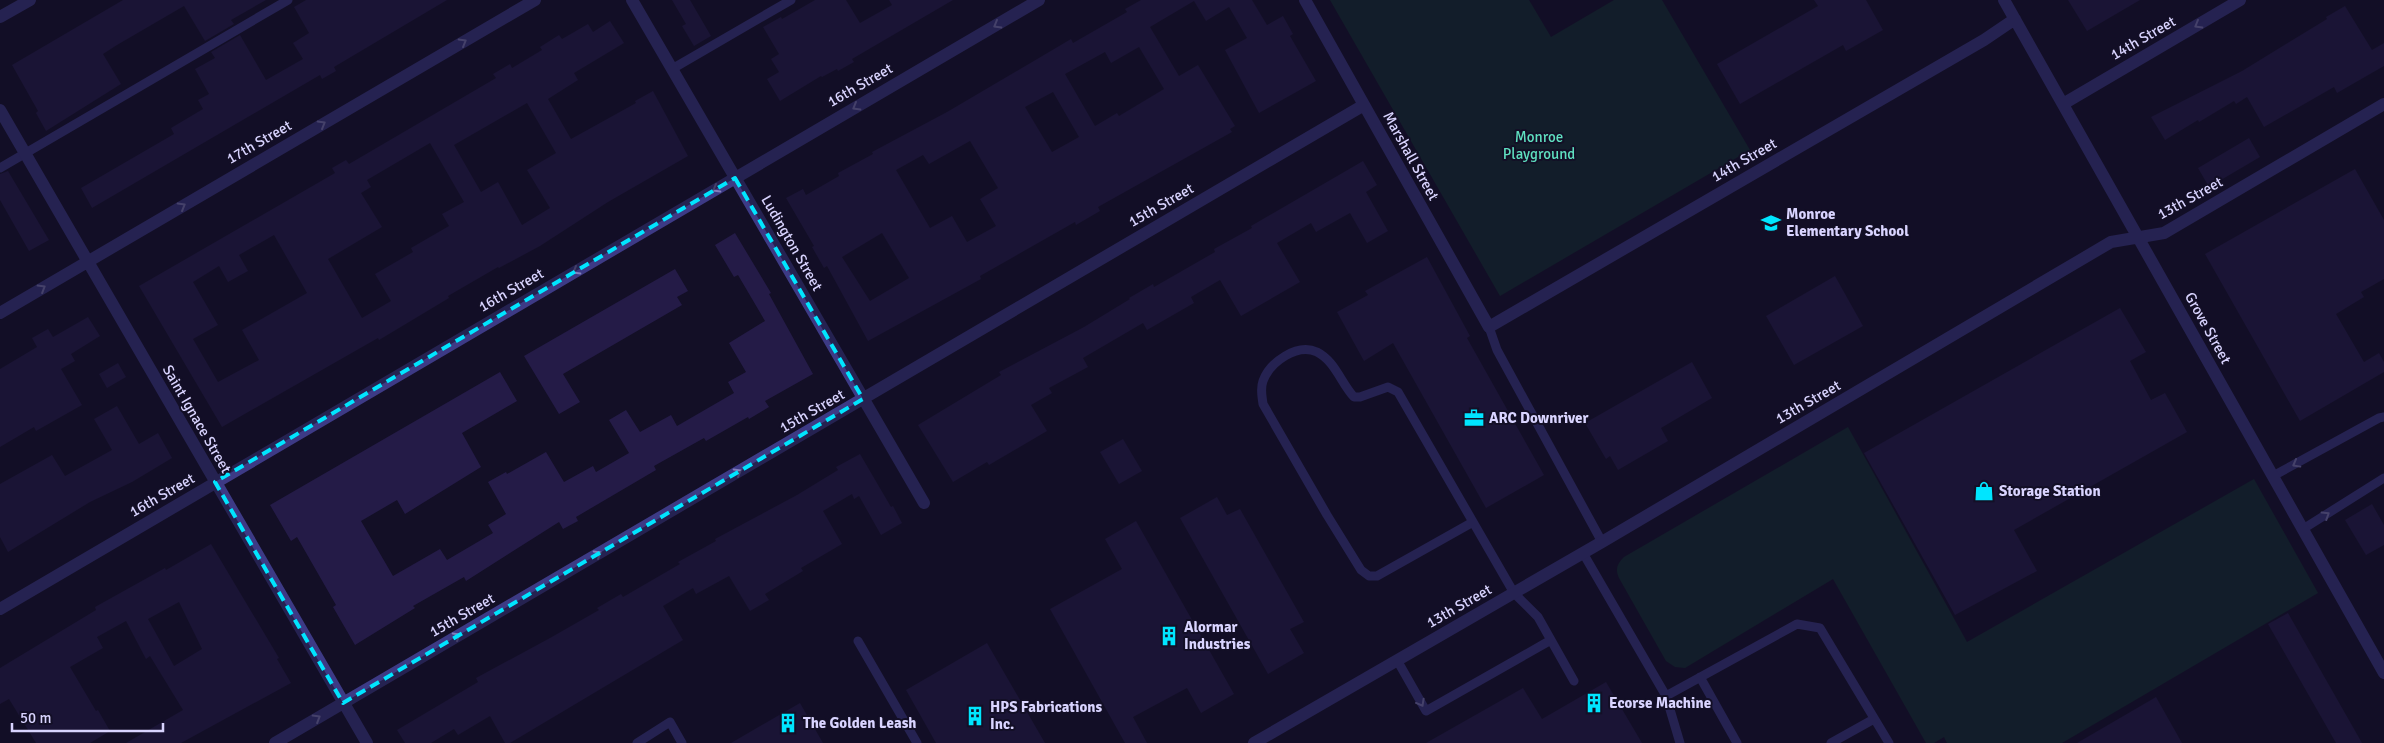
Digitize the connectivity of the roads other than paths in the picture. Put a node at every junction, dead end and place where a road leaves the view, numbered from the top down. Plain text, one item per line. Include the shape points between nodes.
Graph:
1 (30, 0) edge
2 (288, 0) edge
3 (534, 0) edge
4 (632, 0) edge
5 (791, 0) edge
6 (1039, 0) edge
7 (1305, 0) edge
8 (2004, 0) edge
9 (2240, 0) edge
10 (0, 17) edge
11 (2015, 19) junction
12 (672, 69) junction
13 (2063, 104) junction
14 (2384, 104) edge
15 (1364, 105) junction
16 (0, 110) edge
17 (25, 154) junction
18 (0, 168) edge
19 (735, 178) junction
20 (2138, 237) junction
21 (87, 262) junction
22 (0, 313) edge
23 (1489, 327) junction
24 (864, 399) junction
25 (2384, 417) edge
26 (2273, 476) junction
27 (2384, 478) edge
28 (215, 482) junction
29 (924, 503) dead end
30 (1474, 522) junction
31 (2303, 529) junction
32 (1602, 542) junction
33 (1583, 553) junction
34 (1514, 593) junction
35 (0, 609) edge
36 (1551, 640) junction
37 (858, 641) dead end
38 (1397, 660) junction
39 (2384, 673) edge
40 (1700, 677) junction
41 (1574, 681) dead end
42 (1666, 696) junction
43 (343, 702) junction
44 (1874, 719) junction
45 (275, 743) edge
46 (367, 743) edge
47 (637, 743) edge
48 (682, 743) edge
49 (917, 743) edge
50 (1254, 743) edge
51 (1680, 743) edge
52 (1737, 743) edge
53 (1831, 743) edge
54 (1889, 743) edge

1 - 10 street
2 - 17 lane
21 -> 3 street, 17th Street
4 - 12 street, Ludington Street
5 - 12 lane
6 -> 19 street, 16th Street
7 - 15 street, Marshall Street
8 - 11 street, Grove Street
9 -> 13 street, 14th Street
11 - 13 street, Grove Street
11 - 23 street, 14th Street
12 - 19 street, Ludington Street
13 - 20 street, Grove Street
14 - 20 street, 13th Street via 2164,233
15 - 23 street, Marshall Street
15 - 24 street, 15th Street
16 - 17 street, Saint Ignace Street
17 - 18 lane
17 - 21 street, Saint Ignace Street
19 - 24 street, Ludington Street
19 -> 28 street, 16th Street
20 - 26 street, Grove Street
20 - 32 street, 13th Street via 2111,242
22 -> 21 street, 17th Street
21 - 28 street, Saint Ignace Street
23 - 32 lane via 1497,350
24 - 29 street, Ludington Street
43 -> 24 street, 15th Street
25 -> 26 lane
26 - 31 street, Grove Street
31 -> 27 lane
28 - 35 street, 16th Street
28 - 43 street, Saint Ignace Street
30 - 30 lane via 1394,388 1354,397 1327,360 1308,349 1288,355 1268,371 1261,392 1263,404 1322,507 1361,570 1369,576 1377,576
30 - 34 lane
31 - 39 street, Grove Street
32 - 33 street, 13th Street
33 - 34 street, 13th Street
33 - 42 lane
34 - 36 lane via 1538,618
34 - 38 street, 13th Street
38 -> 36 lane via 1426,711
36 - 41 lane
37 - 49 lane
38 - 50 street, 13th Street
40 - 42 lane
40 - 44 lane via 1797,624 1820,628
40 - 52 lane
42 - 51 lane
45 -> 43 street, 15th Street
43 - 46 street, Saint Ignace Street
44 - 53 lane
44 - 54 lane
47 - 48 lane via 670,722

